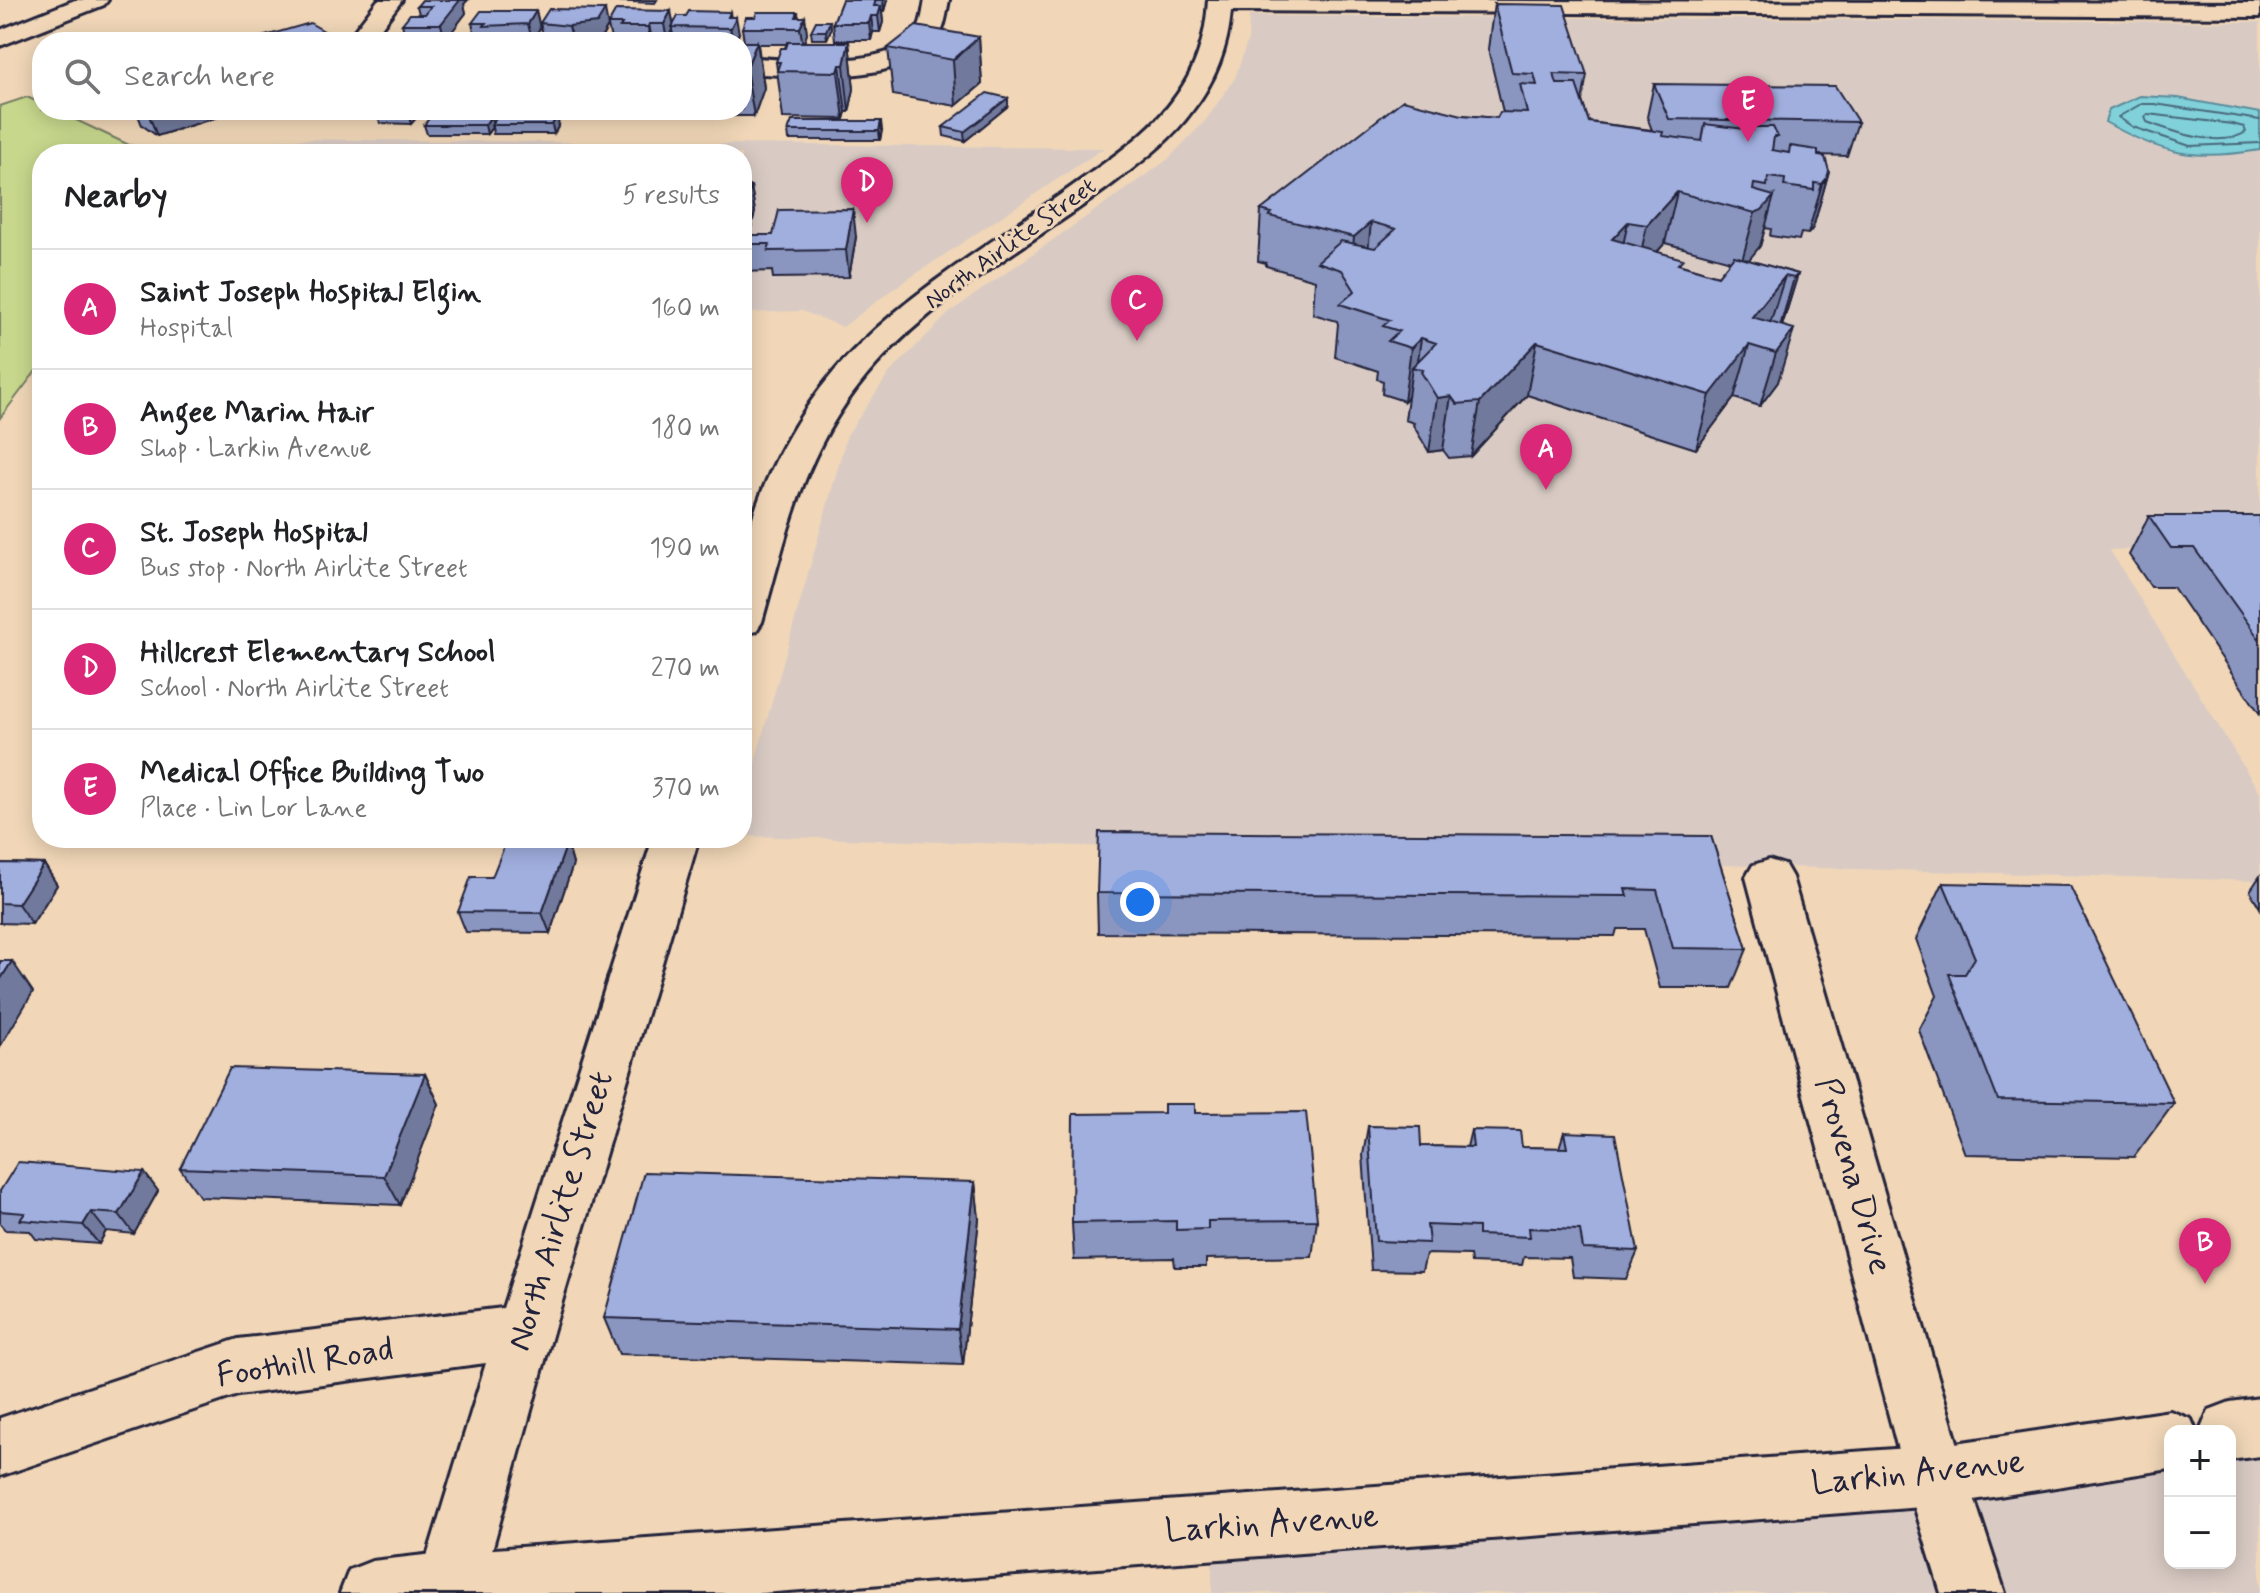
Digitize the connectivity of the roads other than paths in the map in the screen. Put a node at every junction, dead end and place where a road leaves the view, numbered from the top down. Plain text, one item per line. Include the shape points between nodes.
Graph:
1 (96, 0) edge
2 (390, 0) edge
3 (937, 0) edge
4 (1220, 2) edge
5 (2260, 10) edge
6 (365, 32) edge
7 (0, 39) edge
8 (752, 65) edge
9 (752, 590) edge
10 (673, 848) edge
11 (1769, 877) dead end
12 (524, 1332) junction
13 (2260, 1427) edge
14 (2236, 1430) edge
15 (2164, 1441) edge
16 (0, 1447) edge
17 (1936, 1476) junction
18 (449, 1589) edge
19 (372, 1593) edge
20 (1973, 1593) edge

1 - 7 street
2 - 6 street
3 - 8 street via 926,38 909,52 839,66
4 - 5 street
4 - 9 street, North Airlite Street via 1215,45 1182,108 1127,159 950,284 874,349 837,391 794,457
10 - 12 street, North Airlite Street
11 - 17 street, Provena Drive
12 - 16 street, Foothill Road via 238,1367
12 - 18 street, North Airlite Street
13 - 14 street
15 - 17 street, Larkin Avenue
17 - 18 street, Larkin Avenue
17 - 20 street, Provena Drive
18 - 19 street, Larkin Avenue

